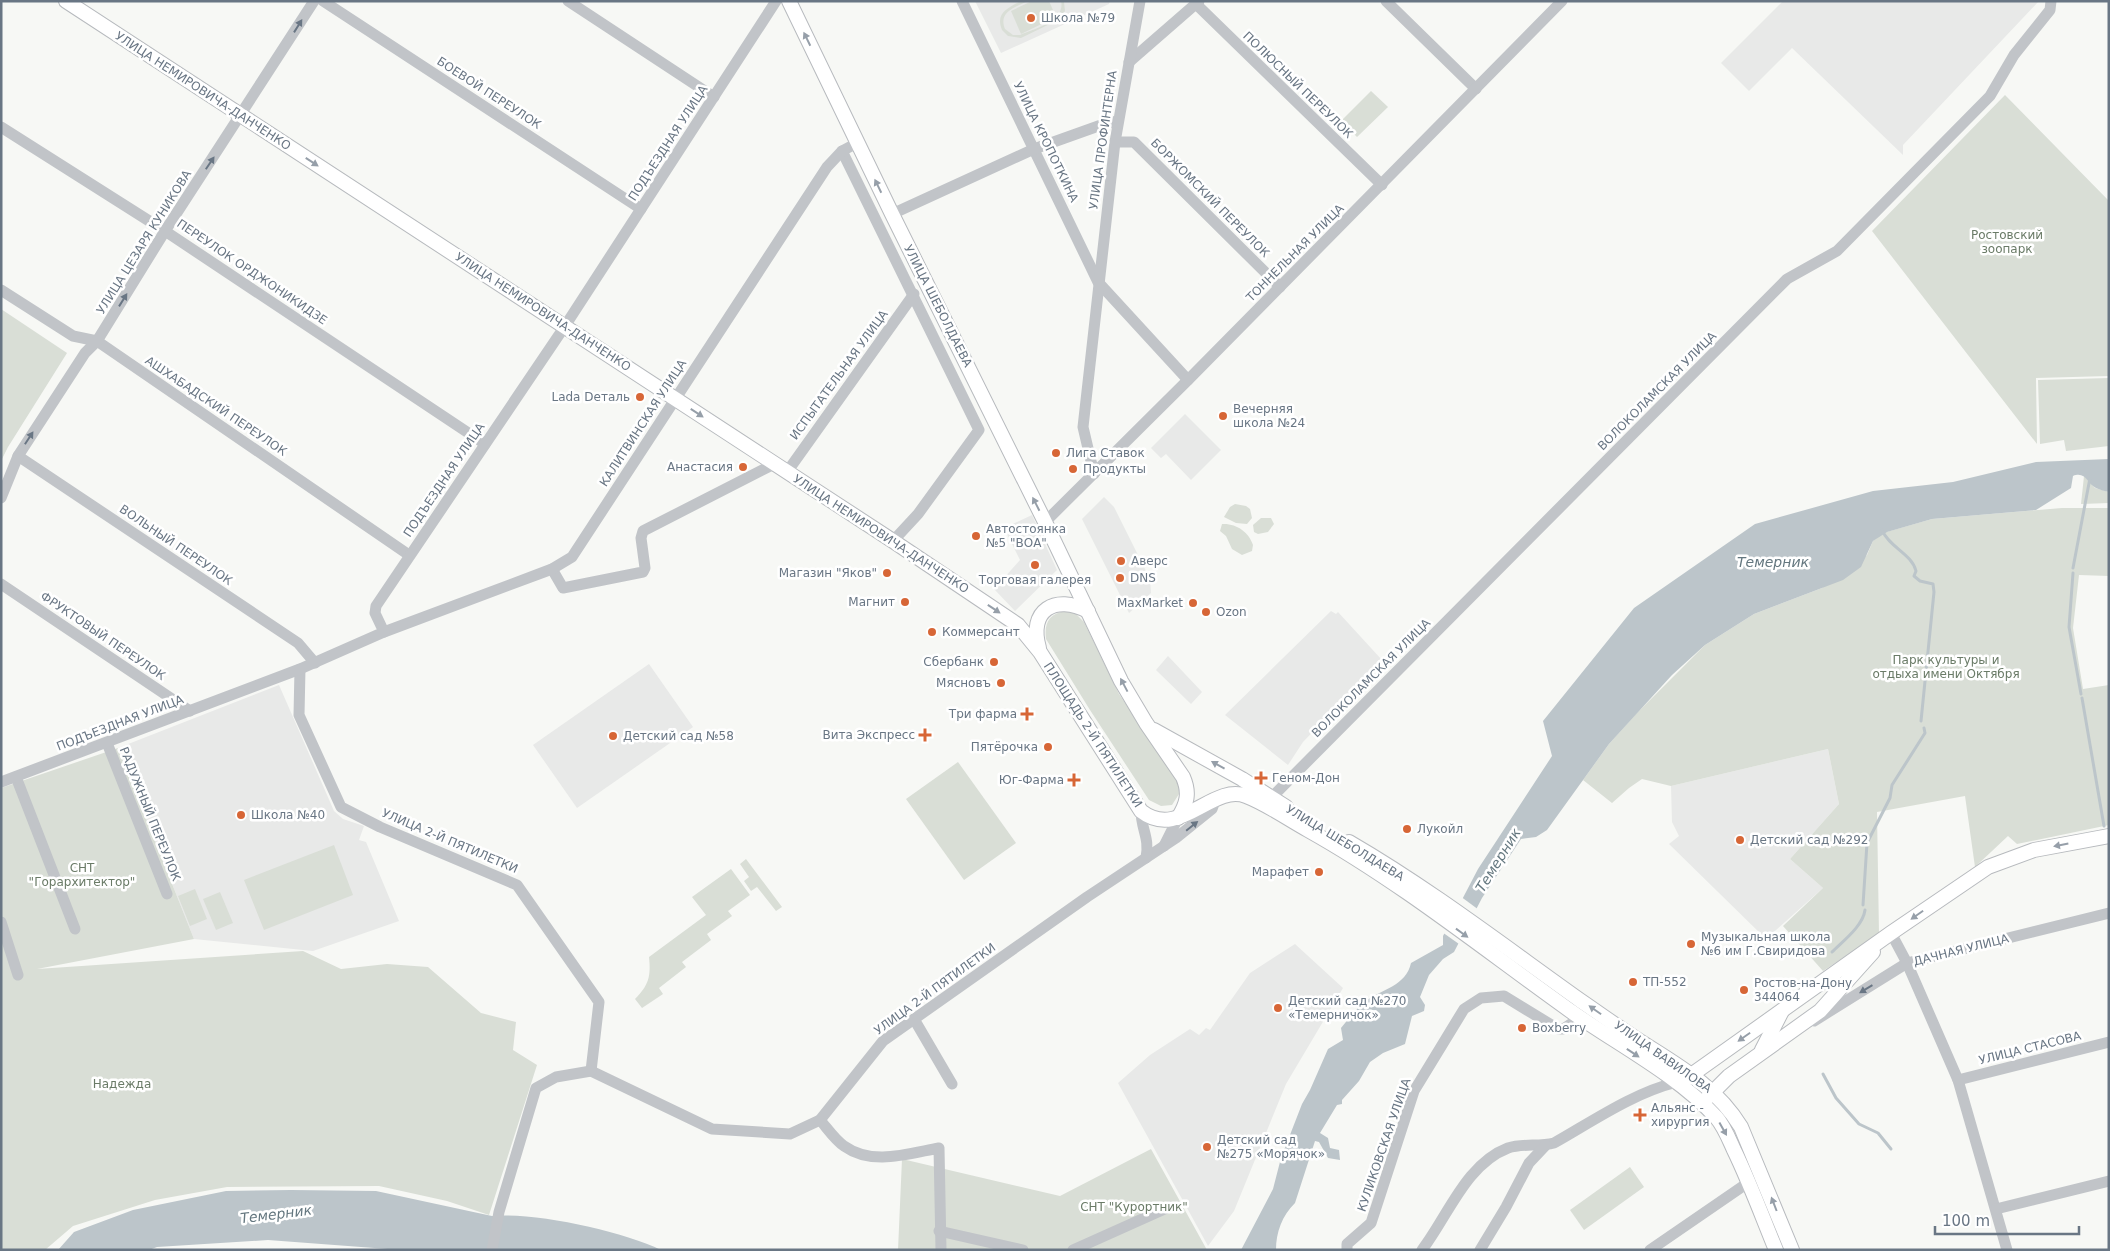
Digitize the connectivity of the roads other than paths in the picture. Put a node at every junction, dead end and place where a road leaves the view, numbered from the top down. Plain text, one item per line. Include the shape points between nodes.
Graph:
1 (66, 1) edge
2 (314, 1) edge
3 (323, 1) edge
4 (568, 1) edge
5 (776, 1) edge
6 (789, 1) edge
7 (962, 1) edge
8 (1140, 1) edge
9 (1386, 1) edge
10 (1562, 1) edge
11 (2051, 1) edge
12 (1197, 3) edge
13 (1129, 62) junction
14 (1476, 90) junction
15 (714, 97) junction
16 (241, 116) junction
17 (1118, 121) junction
18 (1, 127) edge
19 (1115, 142) junction
20 (857, 143) junction
21 (1034, 149) junction
22 (842, 151) junction
23 (1382, 185) junction
24 (641, 209) junction
25 (892, 214) junction
26 (165, 231) junction
27 (1098, 282) junction
28 (1280, 287) junction
29 (1, 290) edge
30 (914, 294) junction
31 (565, 326) junction
32 (97, 341) junction
33 (1188, 380) junction
34 (675, 398) junction
35 (485, 444) junction
36 (18, 456) junction
37 (774, 464) junction
38 (787, 472) junction
39 (1094, 474) junction
40 (1, 498) edge
41 (1045, 522) junction
42 (893, 540) junction
43 (409, 555) junction
44 (552, 569) junction
45 (1, 584) edge
46 (1088, 611) junction
47 (1018, 625) joint
48 (384, 632) junction
49 (1040, 652) junction
50 (315, 662) junction
51 (300, 669) junction
52 (190, 712) junction
53 (1149, 727) junction
54 (107, 743) junction
55 (16, 777) junction
56 (1, 782) edge
57 (1264, 798) junction
58 (1215, 801) junction
59 (1141, 811) junction
60 (1178, 818) junction
61 (2109, 836) edge
62 (1163, 847) junction
63 (1146, 858) junction
64 (167, 894) dead end
65 (2109, 913) edge
66 (1, 922) edge
67 (75, 929) dead end
68 (1891, 933) junction
69 (1511, 960) junction
70 (1907, 963) junction
71 (18, 975) dead end
72 (1784, 1009) junction
73 (1580, 1018) junction
74 (914, 1019) junction
75 (1798, 1027) junction
76 (2109, 1042) edge
77 (1762, 1051) junction
78 (591, 1071) junction
79 (1694, 1076) junction
80 (1958, 1080) junction
81 (1677, 1082) junction
82 (952, 1084) dead end
83 (1713, 1092) junction
84 (1701, 1103) junction
85 (820, 1120) junction
86 (1546, 1145) junction
87 (2109, 1180) edge
88 (1749, 1182) junction
89 (1169, 1207) dead end
90 (1996, 1209) junction
91 (939, 1231) junction
92 (1344, 1248) edge
93 (492, 1250) edge
94 (941, 1250) edge
95 (1023, 1250) edge
96 (1072, 1250) edge
97 (1422, 1250) edge
98 (1480, 1250) edge
99 (1650, 1250) edge
100 (1776, 1250) edge
101 (1792, 1250) edge
102 (2007, 1250) edge

1 - 16 main road, УЛИЦА НЕМИРОВИЧА-ДАНЧЕНКО
16 -> 2 street, УЛИЦА ЦЕЗАРЯ КУНИКОВА
3 - 24 street, БОЕВОЙ ПЕРЕУЛОК
4 - 15 street
5 - 15 street, ПОДЪЕЗДНАЯ УЛИЦА
20 -> 6 main road, УЛИЦА ШЕБОЛДАЕВА
7 - 21 street, УЛИЦА КРОПОТКИНА
8 - 13 street, УЛИЦА ПРОФИНТЕРНА
9 - 14 street
10 - 14 street, ТОННЕЛЬНАЯ УЛИЦА
11 - 57 street, ВОЛОКОЛАМСКАЯ УЛИЦА via 2050,10 2014,55 2003,77 1984,102 1837,251 1787,279
12 - 13 street
12 - 23 street, ПОЛЮСНЫЙ ПЕРЕУЛОК
13 - 17 street, УЛИЦА ПРОФИНТЕРНА
14 - 23 street, ТОННЕЛЬНАЯ УЛИЦА
15 - 24 street, ПОДЪЕЗДНАЯ УЛИЦА
26 -> 16 street, УЛИЦА ЦЕЗАРЯ КУНИКОВА
16 -> 31 main road, УЛИЦА НЕМИРОВИЧА-ДАНЧЕНКО
17 - 19 street, УЛИЦА ПРОФИНТЕРНА
17 - 21 street
18 - 26 street, ПЕРЕУЛОК ОРДЖОНИКИДЗЕ
19 - 27 street, УЛИЦА ПРОФИНТЕРНА
19 - 28 street, БОРЖОМСКИЙ ПЕРЕУЛОК via 1134,142
20 - 22 street, КАЛИТВИНСКАЯ УЛИЦА
25 -> 20 main road, УЛИЦА ШЕБОЛДАЕВА
21 - 25 street
21 - 27 street, УЛИЦА КРОПОТКИНА
22 - 30 street
22 - 34 street, КАЛИТВИНСКАЯ УЛИЦА via 826,167
23 - 28 street, ТОННЕЛЬНАЯ УЛИЦА
24 - 31 street, ПОДЪЕЗДНАЯ УЛИЦА
41 -> 25 main road, УЛИЦА ШЕБОЛДАЕВА
32 -> 26 street, УЛИЦА ЦЕЗАРЯ КУНИКОВА
26 - 35 street, ПЕРЕУЛОК ОРДЖОНИКИДЗЕ
27 - 33 street
27 - 39 street via 1083,427
28 - 33 street, ТОННЕЛЬНАЯ УЛИЦА
29 - 32 street, АШХАБАДСКИЙ ПЕРЕУЛОК via 73,336
30 - 38 street, ИСПЫТАТЕЛЬНАЯ УЛИЦА
30 - 42 street via 979,430 918,514
31 - 34 main road, УЛИЦА НЕМИРОВИЧА-ДАНЧЕНКО
31 - 35 street, ПОДЪЕЗДНАЯ УЛИЦА
36 -> 32 street, УЛИЦА ЦЕЗАРЯ КУНИКОВА via 85,352
32 - 43 street, АШХАБАДСКИЙ ПЕРЕУЛОК
33 - 39 street, ТОННЕЛЬНАЯ УЛИЦА
34 -> 37 main road, УЛИЦА НЕМИРОВИЧА-ДАНЧЕНКО
34 - 44 street, КАЛИТВИНСКАЯ УЛИЦА via 572,557
35 - 43 street, ПОДЪЕЗДНАЯ УЛИЦА
36 - 40 street, УЛИЦА ЦЕЗАРЯ КУНИКОВА
36 - 50 street, ВОЛЬНЫЙ ПЕРЕУЛОК via 298,643
37 - 38 main road, УЛИЦА НЕМИРОВИЧА-ДАНЧЕНКО
37 - 44 street via 643,531 643,572 563,588
38 - 42 main road, УЛИЦА НЕМИРОВИЧА-ДАНЧЕНКО
39 - 41 street, ТОННЕЛЬНАЯ УЛИЦА
41 - 46 main road, УЛИЦА ШЕБОЛДАЕВА
42 -> 47 main road, УЛИЦА НЕМИРОВИЧА-ДАНЧЕНКО
43 - 48 street, ПОДЪЕЗДНАЯ УЛИЦА via 376,606 375,613
44 - 48 street, КАЛИТВИНСКАЯ УЛИЦА
45 - 52 street, ФРУКТОВЫЙ ПЕРЕУЛОК
46 - 49 main road, ПЛОЩАДЬ 2-Й ПЯТИЛЕТКИ via 1068,603 1052,605 1045,610 1036,633
53 -> 46 main road via 1121,681
47 - 49 main road, ПЛОЩАДЬ 2-Й ПЯТИЛЕТКИ
48 - 50 street, ПОДЪЕЗДНАЯ УЛИЦА
49 - 59 main road, ПЛОЩАДЬ 2-Й ПЯТИЛЕТКИ
50 - 51 street, ПОДЪЕЗДНАЯ УЛИЦА
51 - 52 street, ПОДЪЕЗДНАЯ УЛИЦА
51 - 78 street, УЛИЦА 2-Й ПЯТИЛЕТКИ via 299,715 341,807 517,885 599,1002
52 - 54 street, ПОДЪЕЗДНАЯ УЛИЦА
57 -> 53 main road via 1242,779
53 - 60 main road via 1172,758 1187,786 1185,807
54 - 55 street, ПОДЪЕЗДНАЯ УЛИЦА
54 - 64 street, РАДУЖНЫЙ ПЕРЕУЛОК
55 - 56 street, ПОДЪЕЗДНАЯ УЛИЦА
55 - 67 street
57 - 58 main road, ПЛОЩАДЬ 2-Й ПЯТИЛЕТКИ via 1243,795
57 - 69 main road, УЛИЦА ШЕБОЛДАЕВА via 1352,844
58 - 60 main road, ПЛОЩАДЬ 2-Й ПЯТИЛЕТКИ
62 -> 58 street, УЛИЦА 2-Й ПЯТИЛЕТКИ via 1212,810
59 - 60 main road, ПЛОЩАДЬ 2-Й ПЯТИЛЕТКИ via 1155,819
59 - 63 street via 1148,839
60 - 62 street, УЛИЦА 2-Й ПЯТИЛЕТКИ
61 -> 68 main road via 2034,850 2003,860 1964,882
62 - 63 street, УЛИЦА 2-Й ПЯТИЛЕТКИ
63 - 74 street, УЛИЦА 2-Й ПЯТИЛЕТКИ
65 - 70 street, ДАЧНАЯ УЛИЦА
66 - 71 street
68 - 70 street
68 - 72 main road
68 - 75 main road, ДАЧНАЯ УЛИЦА via 1820,1011
69 - 73 main road, УЛИЦА ВАВИЛОВА
79 -> 69 main road, УЛИЦА ВАВИЛОВА
70 -> 75 street, ДАЧНАЯ УЛИЦА via 1818,1020
70 - 80 street
72 - 77 main road
72 -> 79 main road
73 -> 81 main road, УЛИЦА ВАВИЛОВА
73 - 92 street, КУЛИКОВСКАЯ УЛИЦА via 1558,1029 1504,996 1492,995 1464,1009 1414,1091 1371,1222
74 - 82 street
74 - 85 street, УЛИЦА 2-Й ПЯТИЛЕТКИ via 883,1041
75 - 77 main road, ДАЧНАЯ УЛИЦА
76 - 80 street, УЛИЦА СТАСОВА
77 - 83 main road, ДАЧНАЯ УЛИЦА
78 - 85 street, УЛИЦА 2-Й ПЯТИЛЕТКИ via 712,1129 790,1134
78 - 93 street via 556,1077 536,1088 498,1214
79 - 81 main road
79 - 83 main road, УЛИЦА ВАВИЛОВА
80 - 90 street
81 - 84 main road, УЛИЦА ВАВИЛОВА
81 - 86 street via 1628,1101
83 - 84 main road, ДАЧНАЯ УЛИЦА
101 -> 83 main road, УЛИЦА ВАВИЛОВА via 1741,1127 1730,1109
84 -> 88 main road, УЛИЦА ВАВИЛОВА via 1718,1119
85 - 91 street via 842,1145 857,1154 884,1158 939,1148
86 - 97 street via 1522,1145 1491,1156 1463,1187
86 - 98 street via 1529,1163
87 - 90 street
88 - 99 street
88 - 100 main road, УЛИЦА ВАВИЛОВА
89 - 96 street
90 - 102 street
91 - 94 street
91 - 95 street

